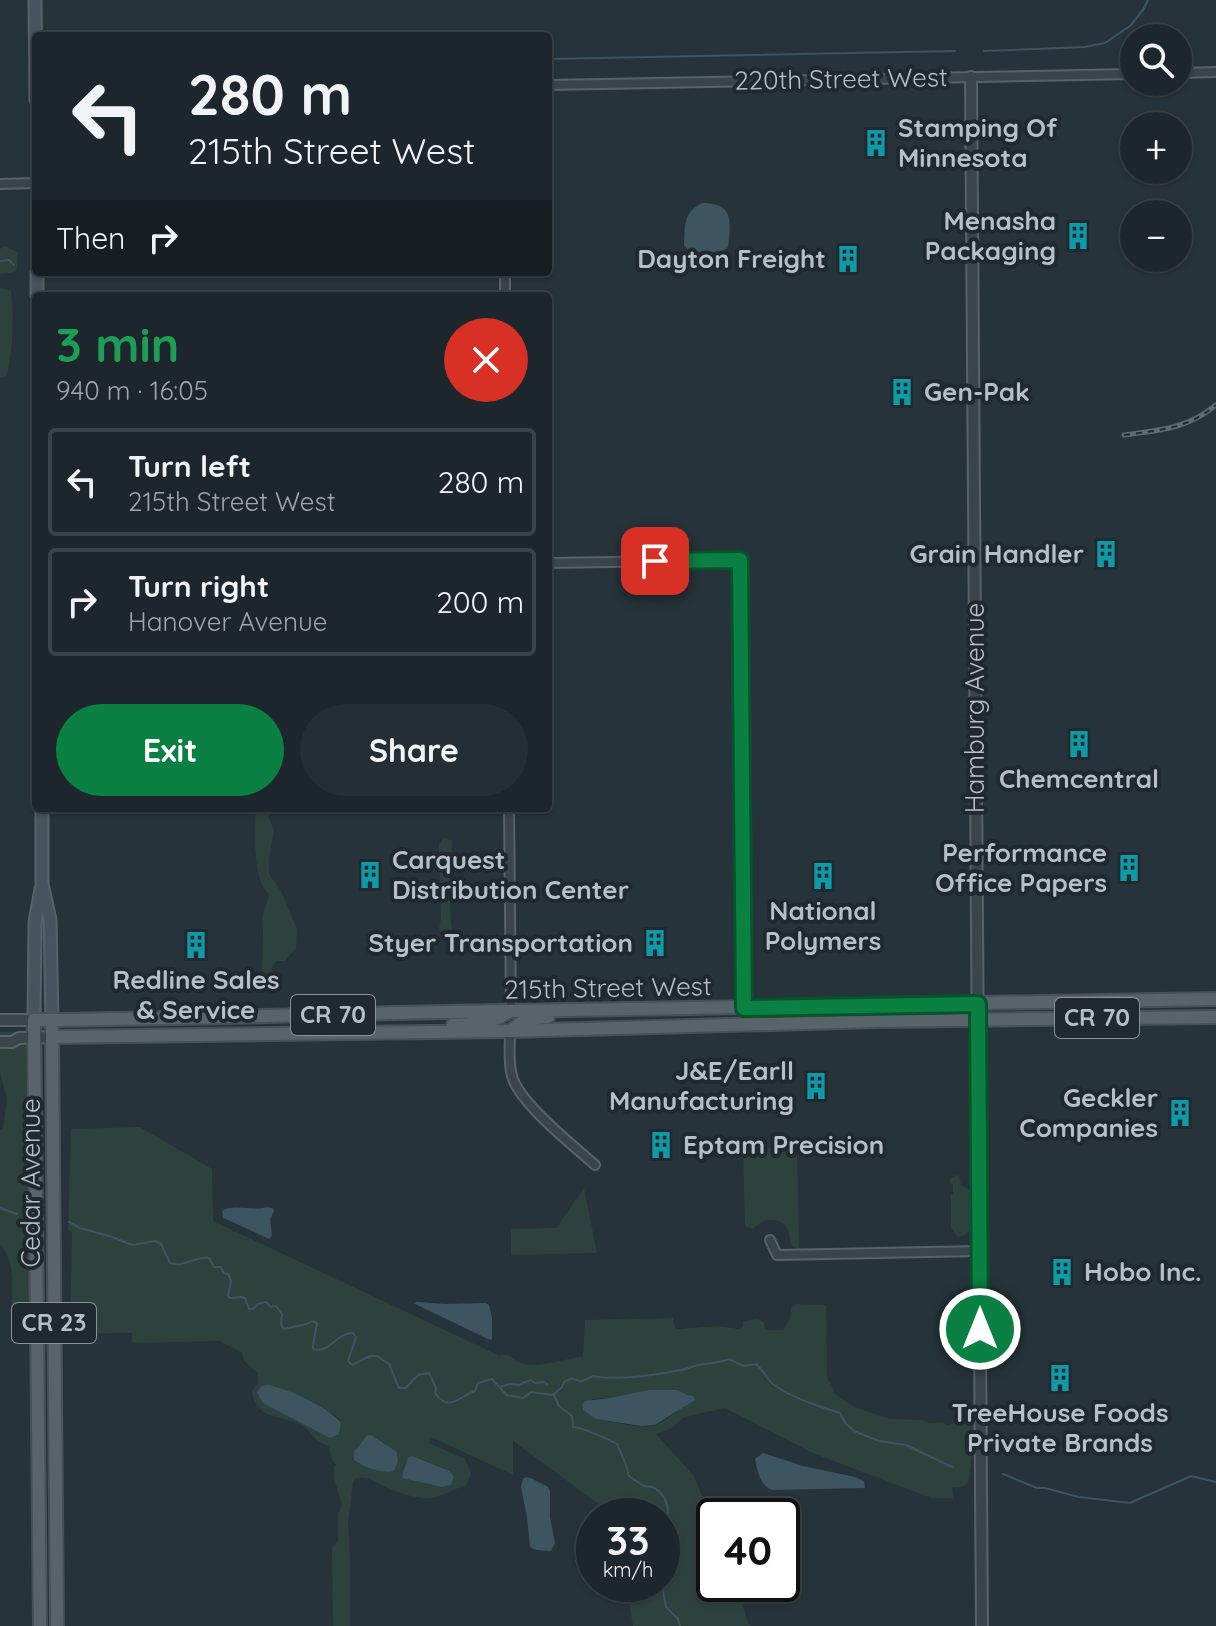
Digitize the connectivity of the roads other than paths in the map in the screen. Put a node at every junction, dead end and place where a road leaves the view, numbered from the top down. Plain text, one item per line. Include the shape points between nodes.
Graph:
1 (35, 0) edge
2 (35, 32) edge
3 (1216, 72) edge
4 (1192, 73) edge
5 (1120, 74) edge
6 (971, 77) junction
7 (552, 85) edge
8 (32, 183) edge
9 (0, 184) edge
10 (552, 563) edge
11 (42, 812) edge
12 (509, 812) edge
13 (42, 884) junction
14 (1216, 999) edge
15 (978, 1004) junction
16 (744, 1008) junction
17 (638, 1009) junction
18 (511, 1010) junction
19 (1216, 1017) edge
20 (0, 1020) edge
21 (34, 1020) junction
22 (52, 1020) junction
23 (978, 1020) junction
24 (510, 1031) junction
25 (399, 1033) junction
26 (35, 1037) junction
27 (52, 1037) junction
28 (0, 1042) edge
29 (595, 1165) dead end
30 (770, 1240) dead end
31 (979, 1251) junction
32 (40, 1626) edge
33 (57, 1626) edge
34 (982, 1626) edge

1 - 2 main road
3 - 4 street
5 - 6 street, 220th Street West
6 - 7 street, 220th Street West
6 - 15 street, Hamburg Avenue
8 - 9 street
10 - 16 street via 740,560
11 - 13 main road, Cedar Avenue / CR 23
12 - 18 street
13 - 21 main road, Cedar Avenue / CR 23 via 35,922
13 - 22 main road, Cedar Avenue / CR 23 via 50,920
14 - 15 main road, 215th Street West / CR 70
15 - 16 main road, 215th Street West / CR 70
15 - 23 street, Hamburg Avenue
16 - 17 main road, 215th Street West / CR 70
17 - 18 main road, 215th Street West / CR 70
17 - 24 main road via 527,1019
18 - 22 main road, 215th Street West / CR 70
18 - 25 main road via 490,1021 417,1026
19 - 23 main road, 215th Street West / CR 70
20 - 21 street, 215th Street West
21 - 22 main road, 215th Street West / CR 70
21 - 26 main road, Cedar Avenue / CR 23
22 - 27 main road, Cedar Avenue / CR 23
23 - 24 main road, 215th Street West / CR 70
23 - 31 street, Hamburg Avenue
24 - 25 main road, 215th Street West / CR 70
24 - 29 street via 510,1067 518,1090
25 - 27 main road, 215th Street West / CR 70
26 - 27 street
26 - 28 street
26 - 32 main road, Cedar Avenue / CR 23
27 - 33 main road, Cedar Avenue / CR 23
30 - 31 street via 777,1255
31 - 34 street, Hamburg Avenue

